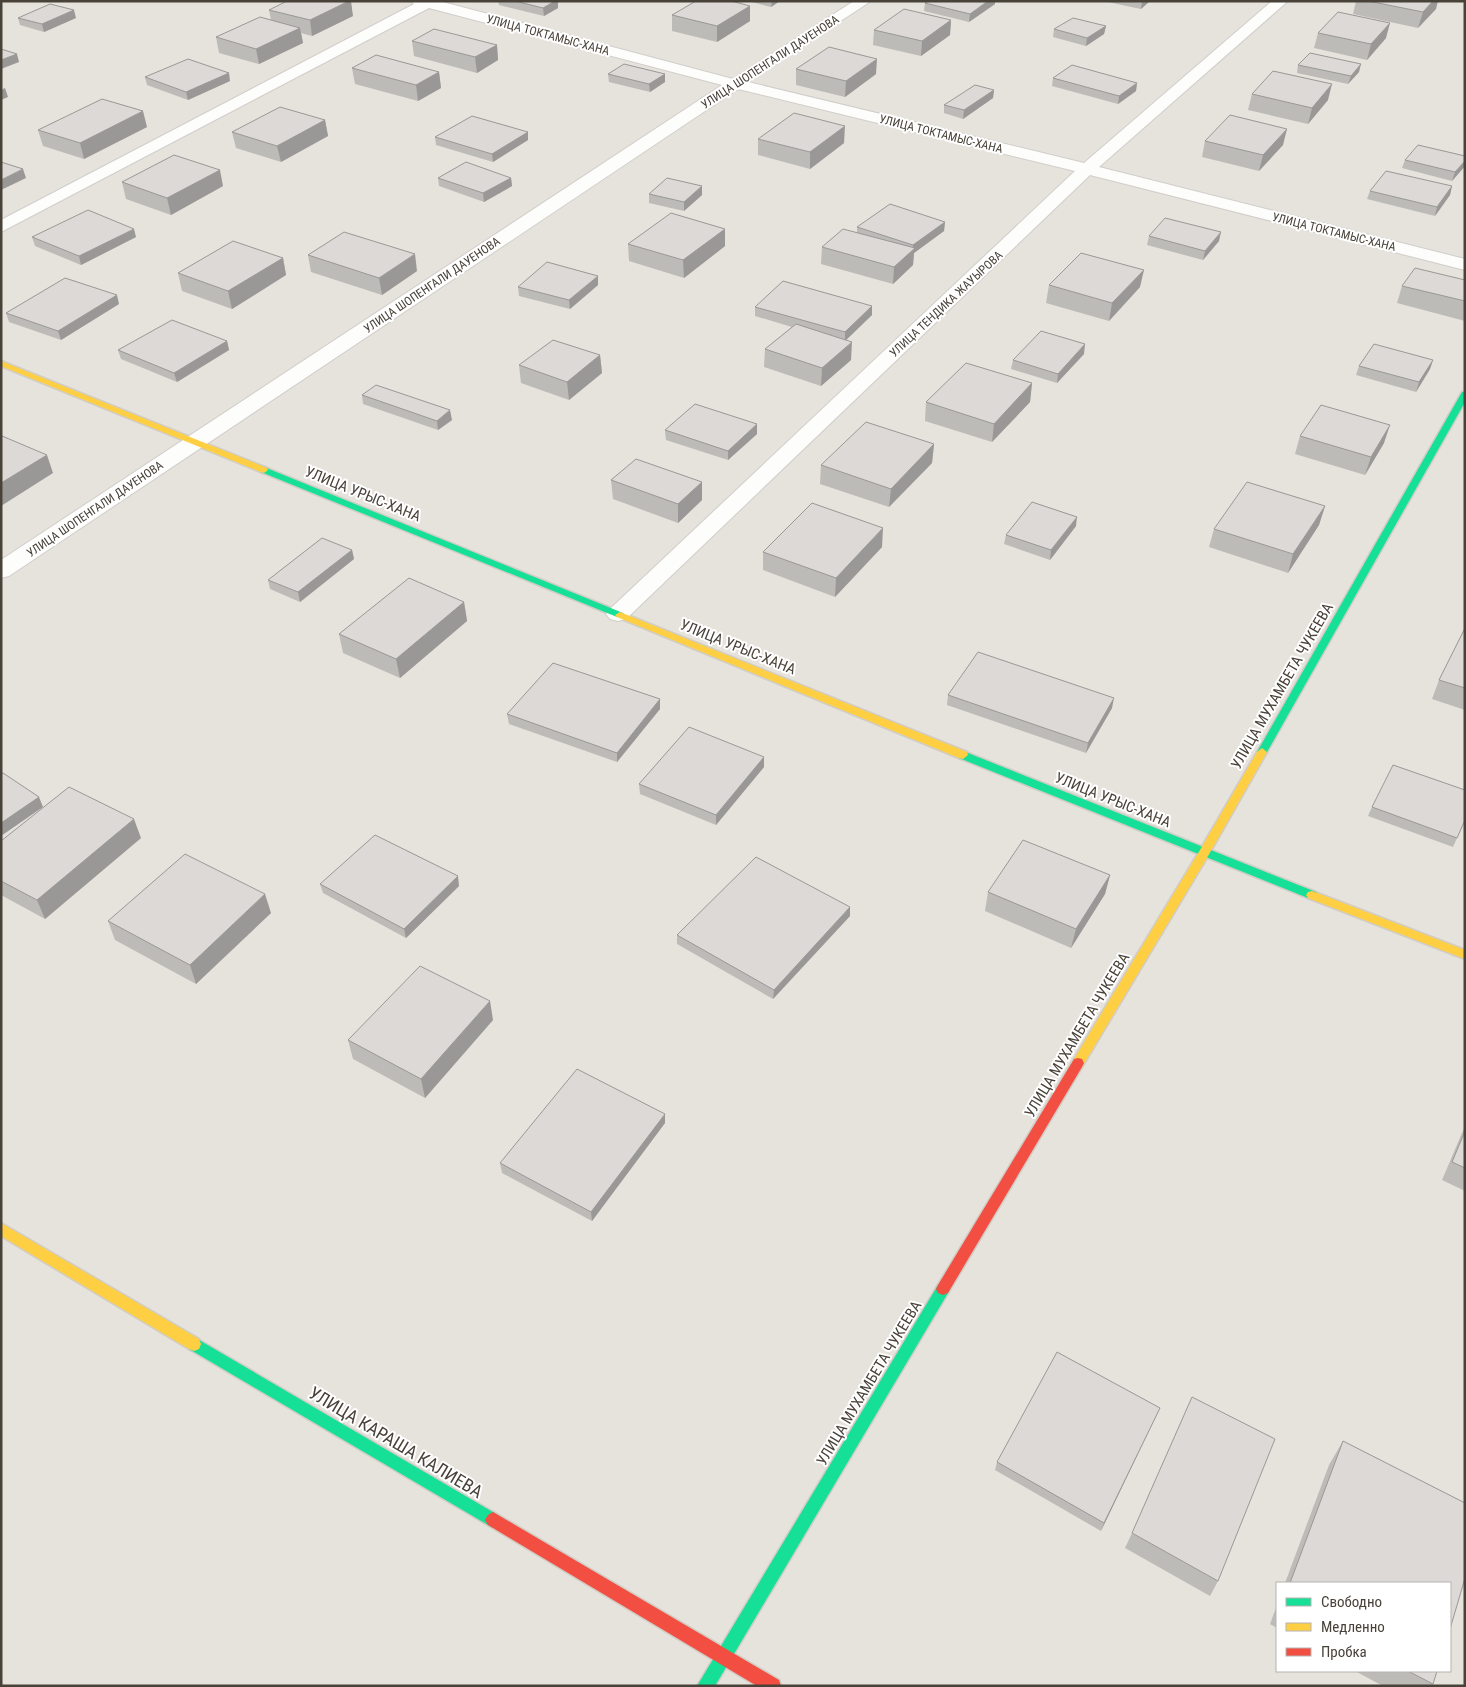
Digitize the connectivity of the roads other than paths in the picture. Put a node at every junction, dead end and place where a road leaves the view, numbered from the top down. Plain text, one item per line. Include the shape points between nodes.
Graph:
1 (864, 1) edge
2 (1281, 1) edge
3 (426, 2) edge
4 (735, 84) junction
5 (1087, 169) junction
6 (1, 227) edge
7 (1465, 265) edge
8 (1, 363) edge
9 (1465, 394) edge
10 (195, 442) junction
11 (1, 571) edge
12 (618, 614) junction
13 (1204, 853) junction
14 (1465, 955) edge
15 (1, 1229) edge
16 (722, 1656) junction
17 (705, 1686) edge
18 (773, 1686) edge

1 - 4 street, УЛИЦА ШОПЕНГАЛИ ДАУЕНОВА
2 - 5 street, УЛИЦА ТЕНДИКА ЖАУЫРОВА
3 - 4 street, УЛИЦА ТОКТАМЫС-ХАНА
3 - 6 street
4 - 5 street, УЛИЦА ТОКТАМЫС-ХАНА
4 - 10 street, УЛИЦА ШОПЕНГАЛИ ДАУЕНОВА
5 - 7 street, УЛИЦА ТОКТАМЫС-ХАНА
5 - 12 street, УЛИЦА ТЕНДИКА ЖАУЫРОВА
8 - 10 street, УЛИЦА УРЫС-ХАНА
9 - 13 street, УЛИЦА МУХАМБЕТА ЧУКЕЕВА
10 - 11 street, УЛИЦА ШОПЕНГАЛИ ДАУЕНОВА
10 - 12 street, УЛИЦА УРЫС-ХАНА
12 - 13 street, УЛИЦА УРЫС-ХАНА
13 - 14 street, УЛИЦА УРЫС-ХАНА
13 - 16 street, УЛИЦА МУХАМБЕТА ЧУКЕЕВА
15 - 16 street, УЛИЦА КАРАША КАЛИЕВА
16 - 17 street, УЛИЦА МУХАМБЕТА ЧУКЕЕВА
16 - 18 street, УЛИЦА КАРАША КАЛИЕВА

